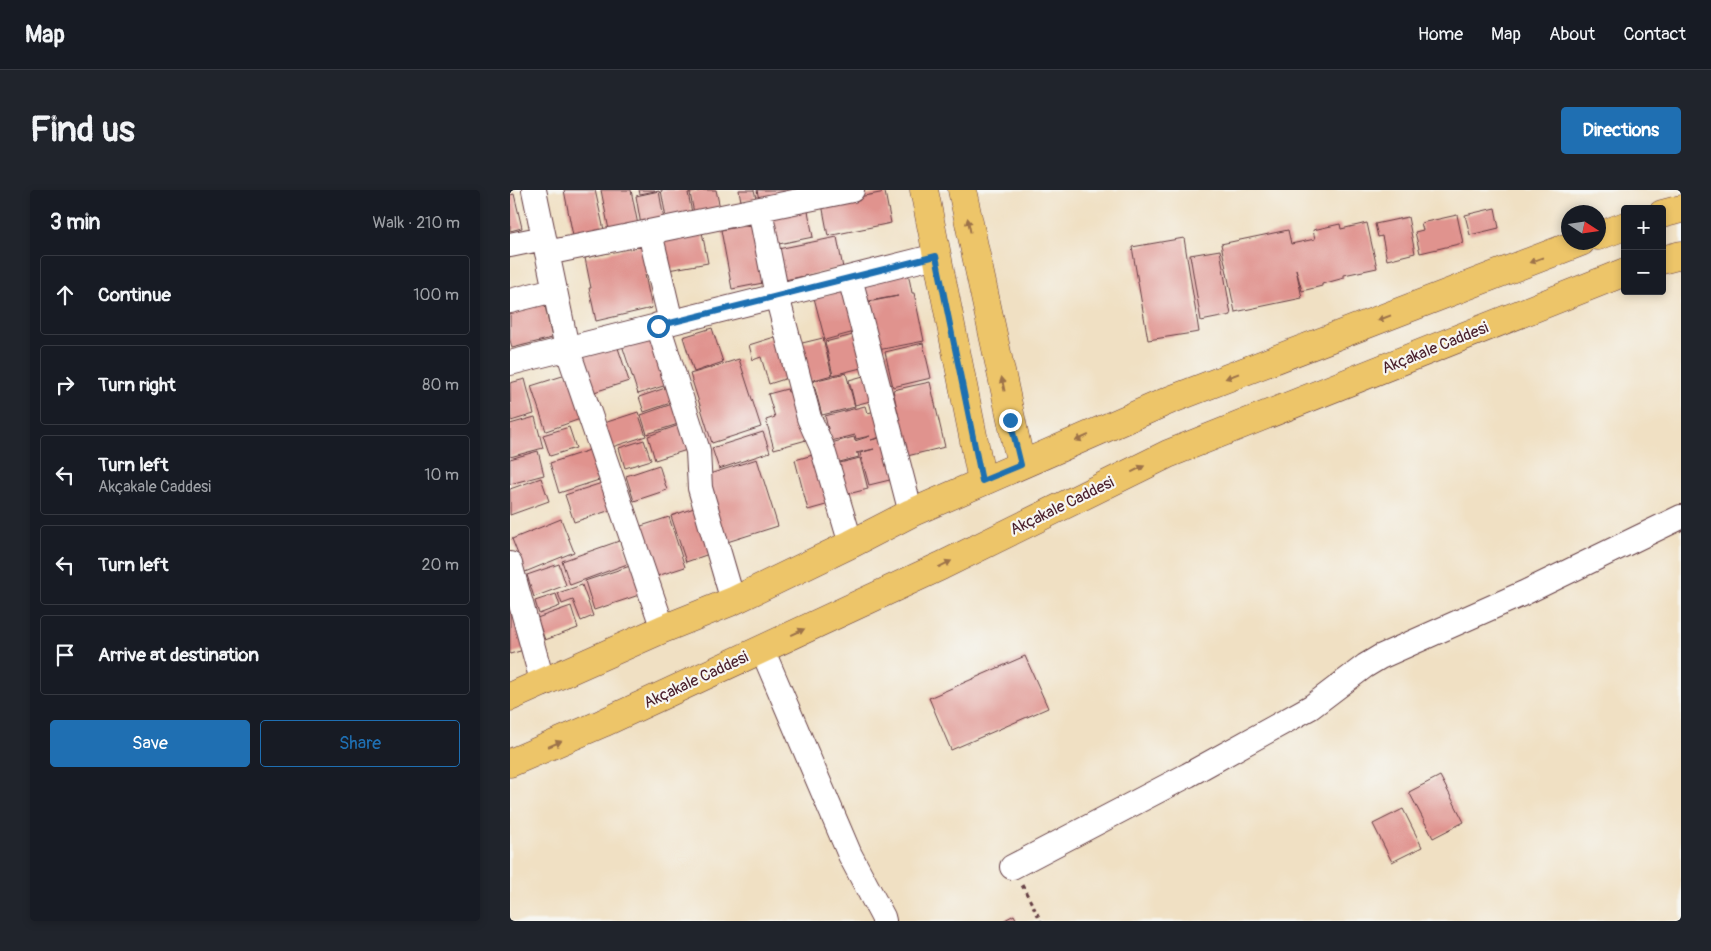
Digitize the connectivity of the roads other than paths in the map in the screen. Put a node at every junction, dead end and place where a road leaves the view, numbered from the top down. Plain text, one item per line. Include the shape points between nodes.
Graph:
1 (534, 190) edge
2 (852, 190) edge
3 (924, 190) edge
4 (962, 190) edge
5 (1681, 209) edge
6 (760, 210) junction
7 (1666, 213) edge
8 (1621, 227) edge
9 (650, 233) junction
10 (1606, 233) edge
11 (510, 245) edge
12 (545, 246) junction
13 (1561, 250) edge
14 (936, 256) junction
15 (1621, 274) edge
16 (850, 278) junction
17 (554, 290) junction
18 (777, 296) junction
19 (510, 301) edge
20 (665, 324) junction
21 (567, 348) junction
22 (510, 362) edge
23 (1021, 465) junction
24 (982, 481) junction
25 (911, 513) junction
26 (1681, 517) edge
27 (851, 544) junction
28 (510, 564) edge
29 (733, 601) junction
30 (663, 629) junction
31 (762, 649) junction
32 (543, 684) junction
33 (510, 697) edge
34 (510, 764) edge
35 (1012, 867) road end
36 (884, 921) edge

1 - 12 street
2 - 6 street
3 - 14 main road
23 -> 4 main road
5 - 7 main road
6 - 9 street
6 - 18 street
8 - 10 main road
9 - 12 street
9 - 20 street
11 - 12 street
12 - 17 street
13 -> 23 main road via 1170,400
14 - 16 street
14 - 24 main road
31 -> 15 main road, Akçakale Caddesi via 941,566 1168,454
16 - 18 street
16 - 25 street
17 - 19 street
17 - 21 street
18 - 20 street
18 - 27 street via 809,418 822,447
20 - 21 street
20 - 29 street via 698,451 700,488
21 - 22 street
21 - 30 street
23 - 24 main road
24 - 25 main road
25 - 27 main road
26 - 35 street via 1524,593 1380,656 1311,707
27 - 29 main road
28 - 32 street
29 - 30 main road
30 - 32 main road
34 -> 31 main road, Akçakale Caddesi
31 - 36 street via 850,855
32 - 33 main road

